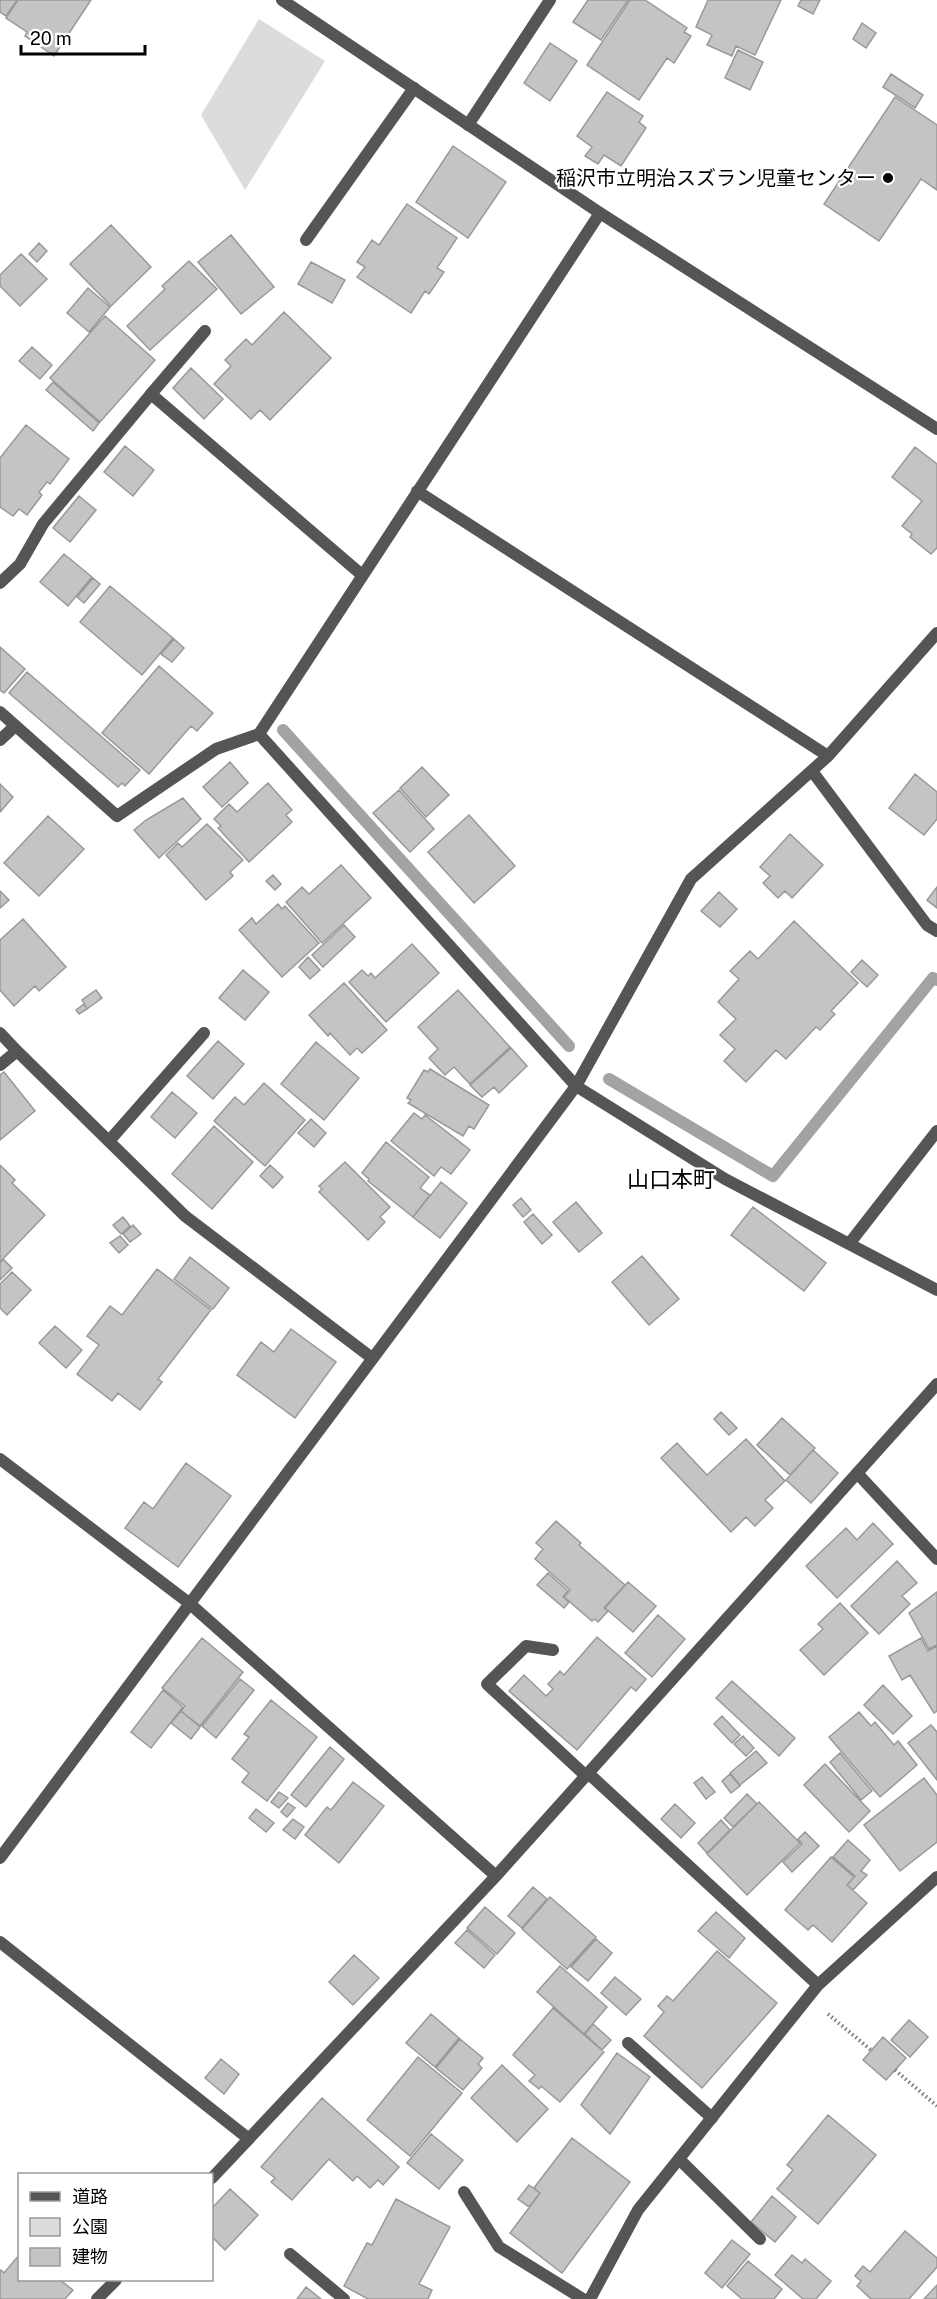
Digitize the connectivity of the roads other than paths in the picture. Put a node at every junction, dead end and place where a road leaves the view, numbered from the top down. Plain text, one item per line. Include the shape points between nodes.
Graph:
1 (282, 0) edge
2 (550, 0) edge
3 (414, 88) junction
4 (468, 125) junction
5 (600, 213) junction
6 (306, 240) dead end
7 (205, 331) dead end
8 (151, 394) junction
9 (937, 429) edge
10 (417, 491) junction
11 (362, 575) junction
12 (0, 583) edge
13 (937, 633) edge
14 (0, 712) edge
15 (15, 726) junction
16 (259, 734) junction
17 (0, 740) edge
18 (828, 756) junction
19 (812, 771) junction
20 (937, 931) edge
21 (0, 1033) edge
22 (204, 1033) dead end
23 (17, 1051) junction
24 (0, 1065) edge
25 (576, 1086) junction
26 (937, 1131) edge
27 (109, 1141) junction
28 (849, 1244) junction
29 (937, 1290) edge
30 (372, 1358) junction
31 (937, 1384) edge
32 (0, 1459) edge
33 (857, 1473) junction
34 (937, 1559) edge
35 (189, 1603) junction
36 (553, 1650) dead end
37 (587, 1774) junction
38 (0, 1858) edge
39 (496, 1876) junction
40 (937, 1877) edge
41 (0, 1942) edge
42 (819, 1985) junction
43 (628, 2043) dead end
44 (712, 2118) junction
45 (249, 2139) junction
46 (679, 2159) junction
47 (213, 2177) edge
48 (464, 2193) dead end
49 (760, 2239) dead end
50 (290, 2254) dead end
51 (115, 2281) edge
52 (97, 2299) edge
53 (344, 2299) edge
54 (583, 2299) edge
55 (590, 2299) edge

1 - 3 street
2 - 4 street
3 - 4 street
3 - 6 street
4 - 5 street
5 - 9 street
5 - 10 street
7 - 8 street
8 - 11 street
8 - 12 street via 43,524 20,564
10 - 11 street
10 - 18 street
11 - 16 street
13 - 18 street
14 - 15 street
15 - 16 street via 117,816 216,749
15 - 17 street
16 - 25 street
18 - 19 street
19 - 20 street via 927,925
19 - 25 street via 691,879
21 - 23 street
22 - 27 street
23 - 24 street
23 - 27 street
25 - 28 street via 725,1179
25 - 30 street
26 - 28 street
27 - 30 street via 185,1216
28 - 29 street
30 - 35 street
31 - 33 street
32 - 35 street
33 - 34 street
33 - 37 street
35 - 38 street
35 - 39 street
36 - 37 street via 526,1646 487,1684
37 - 39 street
37 - 42 street
39 - 45 street
40 - 42 street
41 - 45 street
42 - 44 street
43 - 44 street
44 - 46 street
45 - 47 street
46 - 49 street
46 - 55 street via 638,2210
48 - 54 street via 499,2247
50 - 53 street
51 - 52 street

